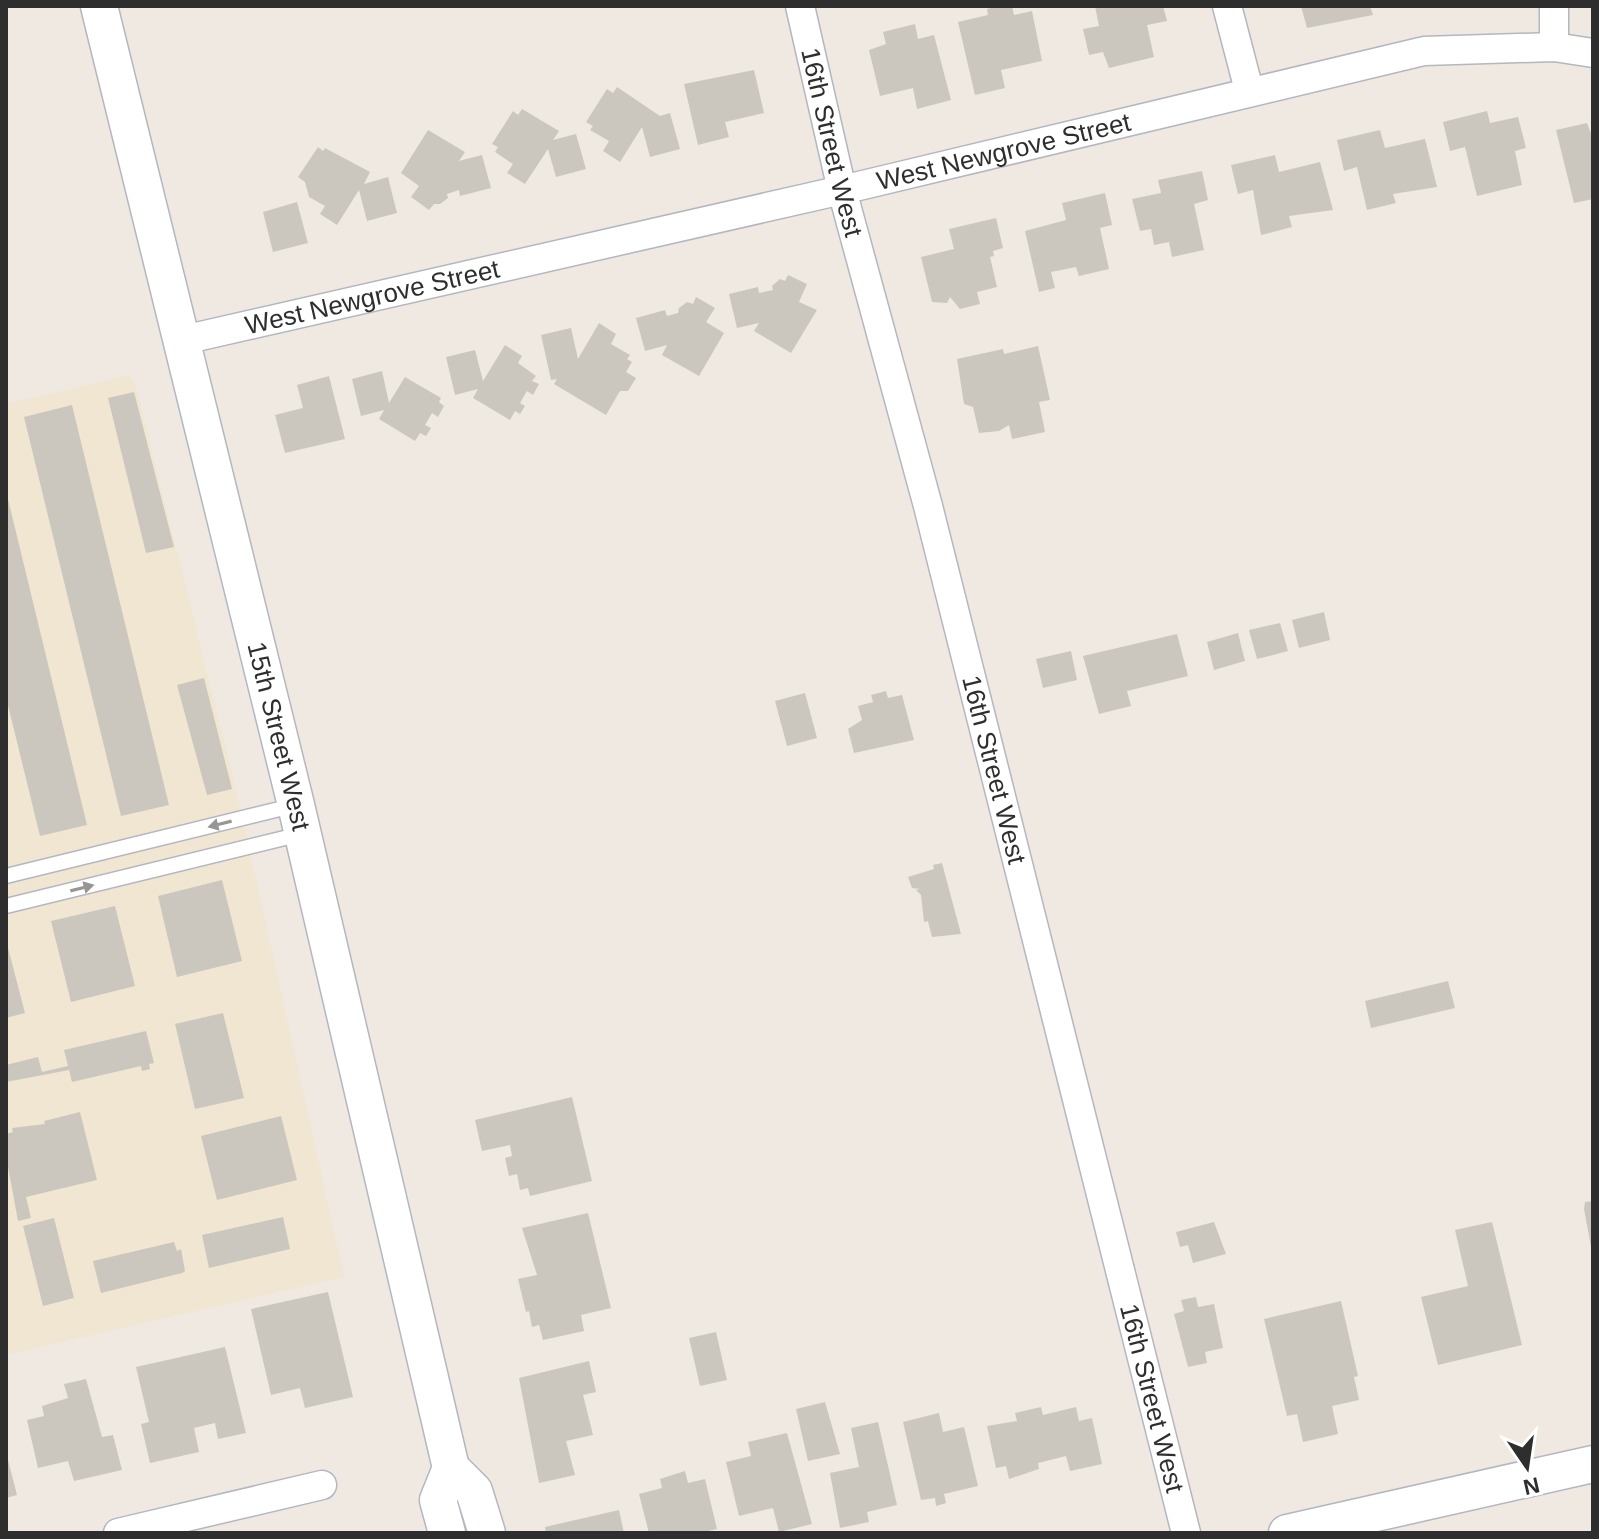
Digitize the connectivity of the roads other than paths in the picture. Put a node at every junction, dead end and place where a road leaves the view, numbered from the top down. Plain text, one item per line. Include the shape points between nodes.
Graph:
1 (99, 6) edge
2 (800, 6) edge
3 (1227, 6) edge
4 (1554, 6) edge
5 (1554, 47) junction
6 (1593, 53) edge
7 (1249, 90) junction
8 (842, 190) junction
9 (183, 340) junction
10 (299, 820) junction
11 (6, 876) edge
12 (6, 906) edge
13 (1593, 1464) edge
14 (451, 1468) junction
15 (322, 1485) dead end
16 (118, 1533) edge
17 (447, 1533) edge
18 (487, 1533) edge
19 (1186, 1533) edge
20 (1287, 1533) edge

1 - 9 street, 15th Street West
2 - 8 street, 16th Street West
3 - 7 street
4 - 5 street
5 - 6 street, West Newgrove Street
5 - 7 street, West Newgrove Street via 1424,51
7 - 8 street, West Newgrove Street
8 - 9 street, West Newgrove Street
8 - 19 street, 16th Street West via 932,521
9 - 10 street, 15th Street West
10 -> 11 lane
12 -> 10 lane
10 - 14 street, 15th Street West
13 - 20 street
14 - 17 street via 438,1500
14 - 18 street, 15th Street West via 474,1491
15 - 16 street

